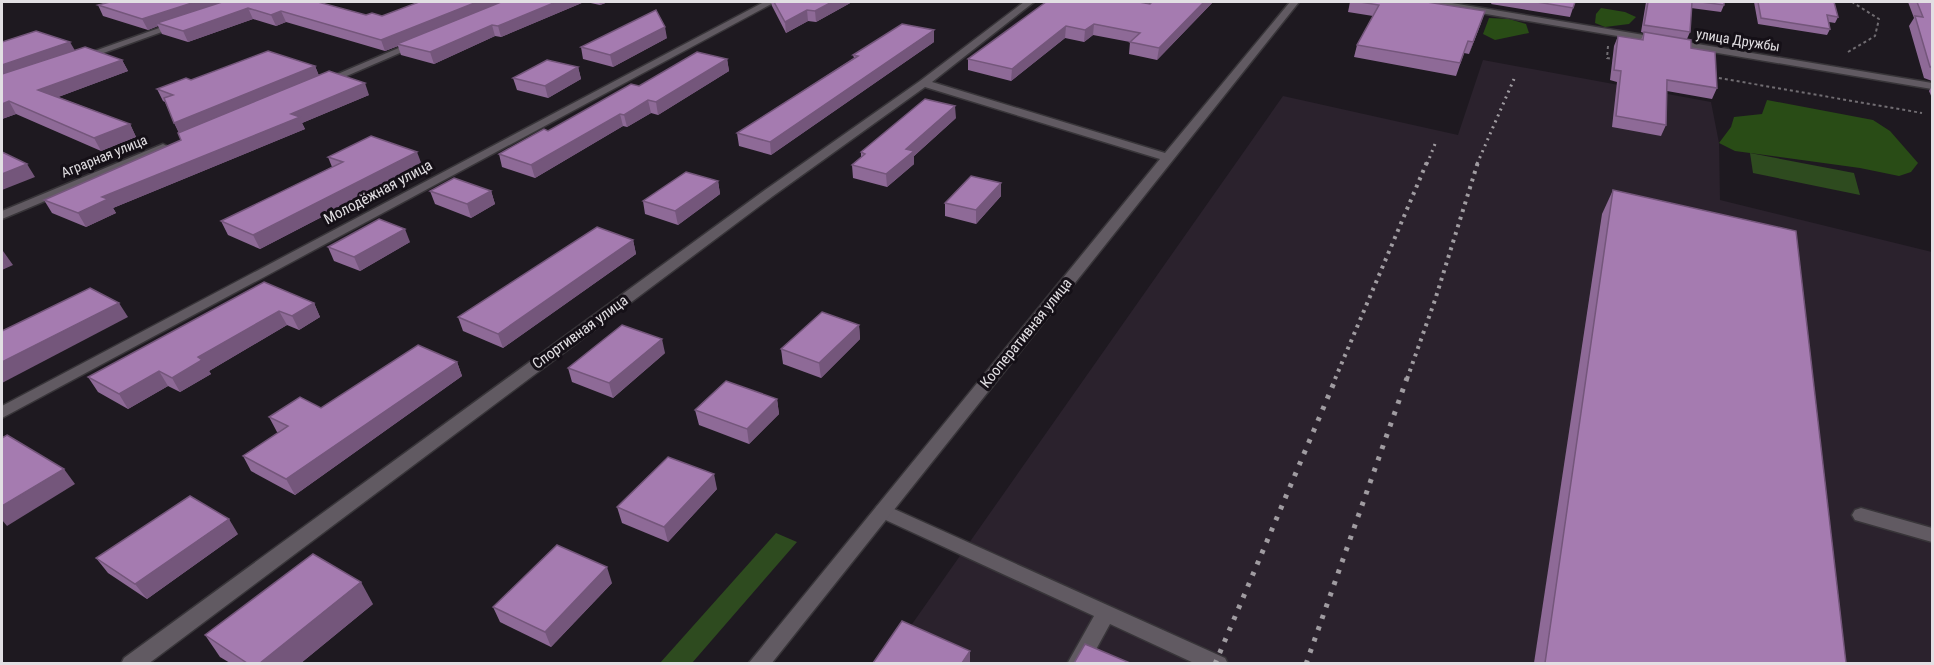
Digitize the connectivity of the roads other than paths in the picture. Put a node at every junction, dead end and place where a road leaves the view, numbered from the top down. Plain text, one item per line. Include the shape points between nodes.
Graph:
1 (770, 2) edge
2 (1029, 2) edge
3 (1294, 2) edge
4 (1433, 2) edge
5 (190, 21) edge
6 (434, 36) edge
7 (68, 62) edge
8 (924, 83) junction
9 (317, 84) edge
10 (1932, 86) edge
11 (176, 143) edge
12 (1168, 158) junction
13 (2, 215) edge
14 (2, 413) edge
15 (883, 511) junction
16 (1861, 515) dead end
17 (1932, 535) edge
18 (1106, 614) junction
19 (131, 663) edge
20 (758, 663) edge
21 (1077, 663) edge
22 (1218, 663) edge

1 - 14 street, Молодёжная улица
2 - 8 street, Спортивная улица
3 - 12 street, Кооперативная улица
4 - 10 street, улица Дружбы
5 - 7 street
6 - 9 street
8 - 12 street
8 - 19 street, Спортивная улица
11 - 13 street, Аграрная улица
12 - 15 street, Кооперативная улица
15 - 18 street
15 - 20 street, Кооперативная улица
16 - 17 street
18 - 21 street
18 - 22 street

